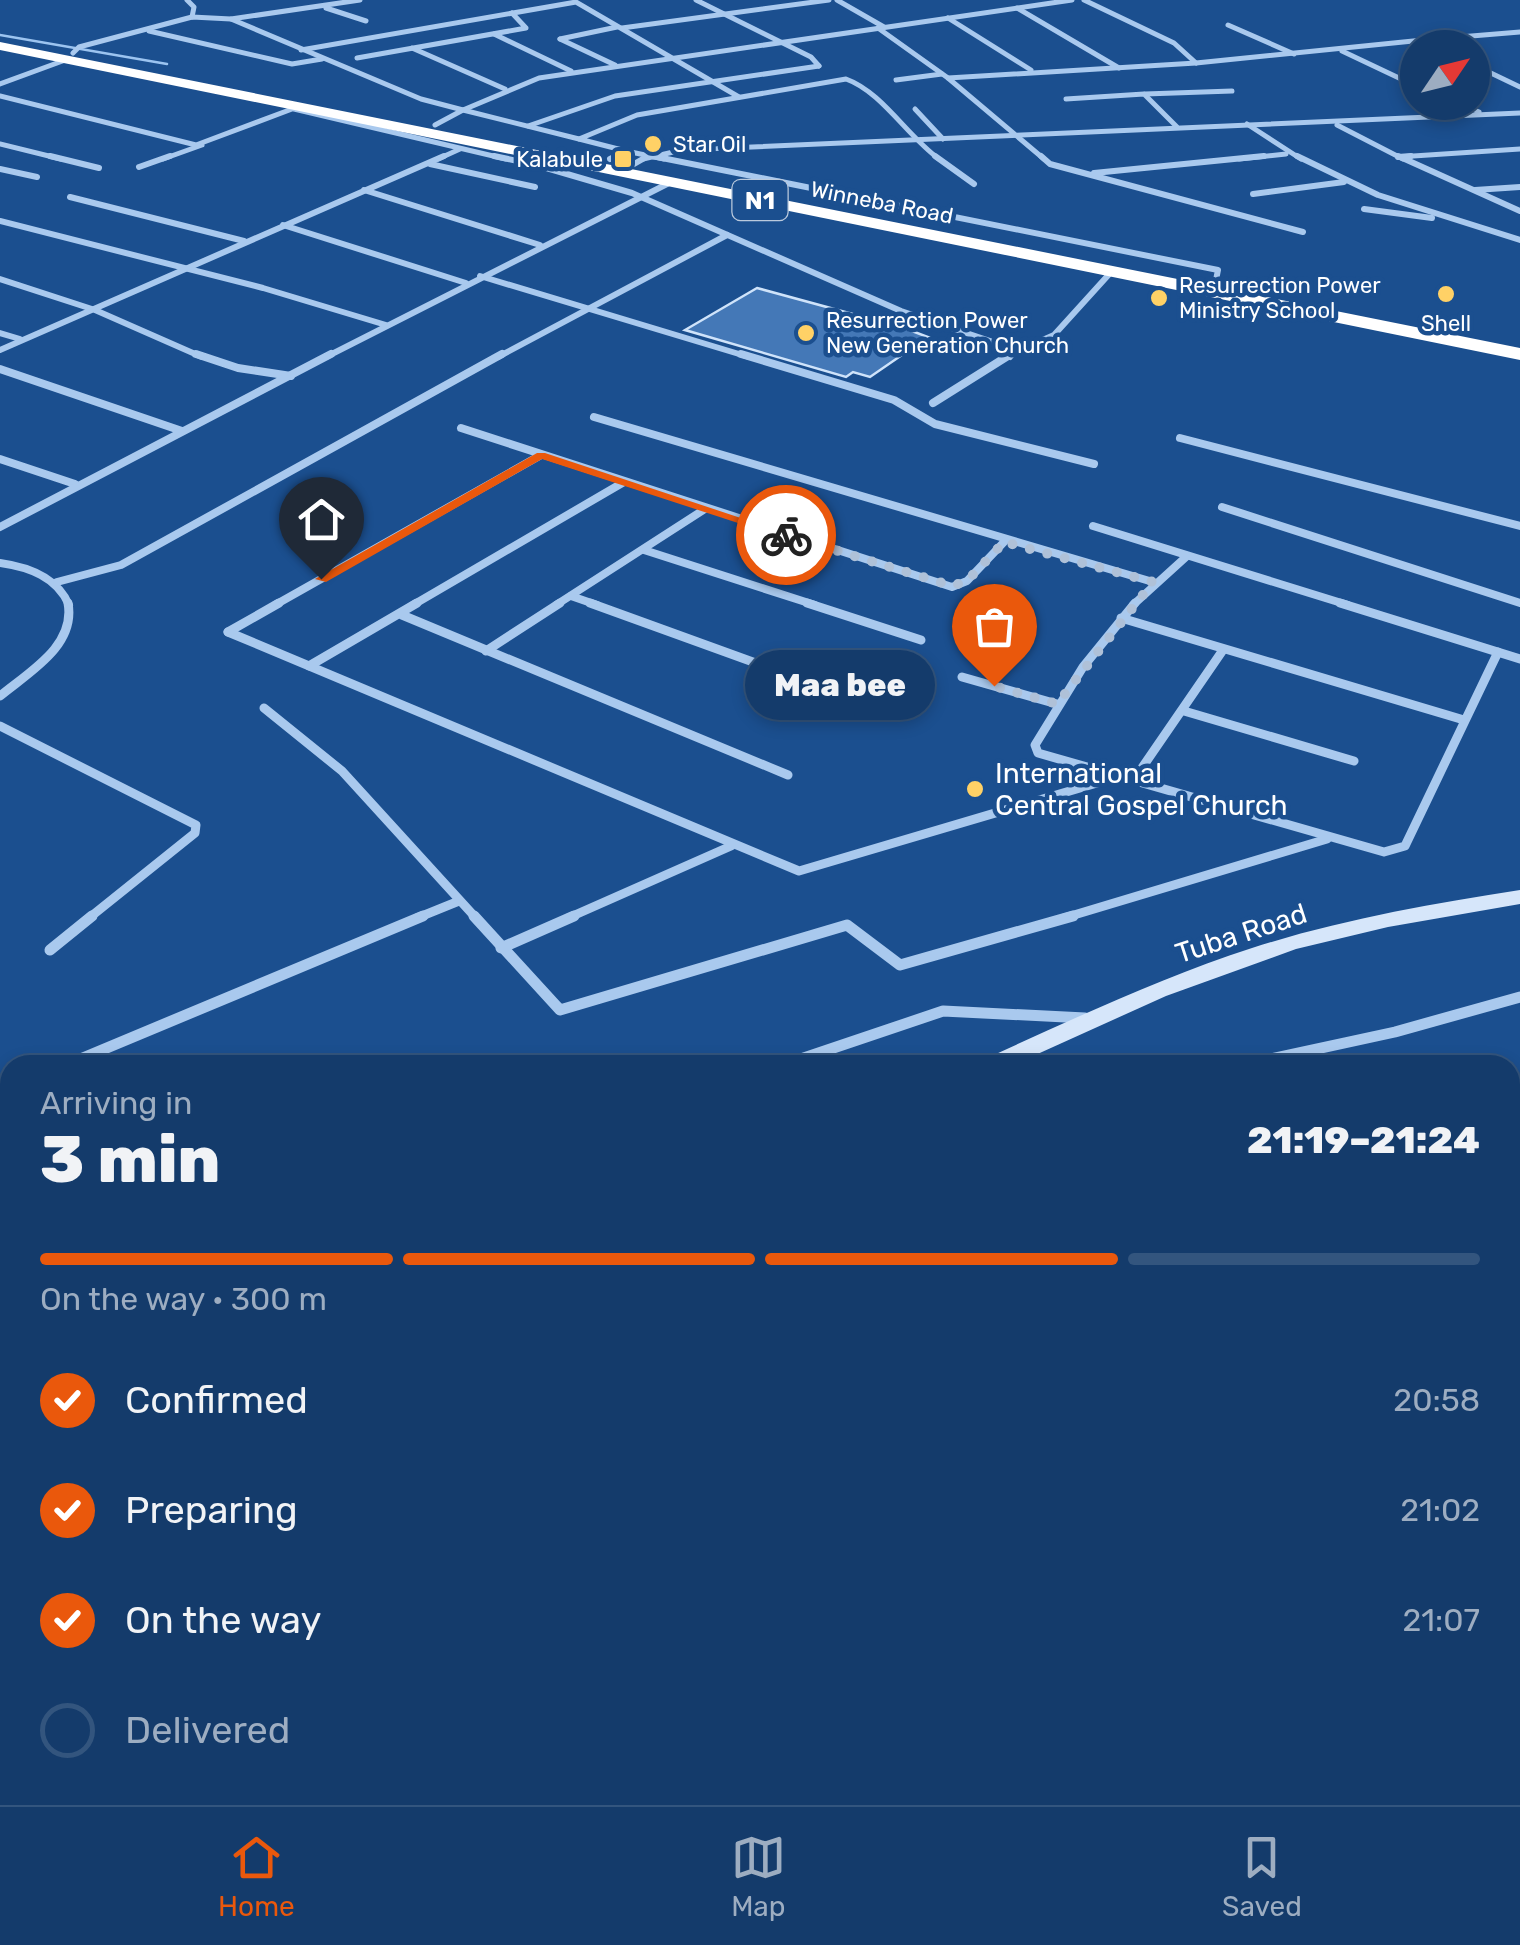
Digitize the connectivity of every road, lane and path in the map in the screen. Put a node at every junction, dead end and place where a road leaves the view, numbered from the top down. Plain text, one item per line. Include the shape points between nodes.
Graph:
1 (187, 0) edge
2 (312, 0) edge
3 (360, 0) edge
4 (696, 0) edge
5 (829, 0) edge
6 (837, 0) edge
7 (1072, 0) edge
8 (1084, 0) edge
9 (320, 6) junction
10 (1016, 8) junction
11 (512, 14) junction
12 (722, 14) junction
13 (192, 17) junction
14 (947, 17) junction
15 (231, 19) junction
16 (366, 21) dead end
17 (1228, 25) dead end
18 (881, 27) junction
19 (620, 28) junction
20 (143, 30) junction
21 (1520, 32) edge
22 (494, 34) junction
23 (1490, 34) edge
24 (0, 42) edge
25 (1400, 42) edge
26 (780, 44) junction
27 (412, 48) junction
28 (1336, 48) junction
29 (300, 50) junction
30 (1294, 54) junction
31 (70, 56) junction
32 (357, 58) dead end
33 (322, 59) junction
34 (669, 59) junction
35 (1196, 63) junction
36 (616, 65) junction
37 (1120, 68) junction
38 (1031, 71) junction
39 (572, 72) junction
40 (1490, 72) edge
41 (945, 76) junction
42 (1400, 78) edge
43 (896, 80) dead end
44 (712, 82) junction
45 (0, 84) edge
46 (1520, 86) edge
47 (504, 89) junction
48 (1232, 90) dead end
49 (1144, 94) junction
50 (0, 96) edge
51 (739, 96) junction
52 (1066, 99) dead end
53 (297, 107) junction
54 (914, 108) dead end
55 (463, 110) junction
56 (347, 112) junction
57 (1520, 113) edge
58 (1490, 115) edge
59 (1402, 120) edge
60 (434, 124) junction
61 (1247, 124) junction
62 (1336, 124) junction
63 (528, 126) junction
64 (1177, 127) junction
65 (943, 138) junction
66 (1016, 138) junction
67 (579, 139) junction
68 (913, 140) junction
69 (0, 144) edge
70 (203, 144) junction
71 (460, 149) junction
72 (1520, 149) edge
73 (1287, 154) junction
74 (650, 155) junction
75 (1397, 157) junction
76 (623, 158) junction
77 (540, 160) junction
78 (429, 164) junction
79 (139, 167) dead end
80 (99, 168) dead end
81 (0, 169) edge
82 (1087, 174) junction
83 (38, 177) dead end
84 (671, 182) junction
85 (1344, 182) junction
86 (974, 184) dead end
87 (535, 187) dead end
88 (1520, 187) edge
89 (362, 190) junction
90 (1469, 190) junction
91 (1253, 194) dead end
92 (641, 196) junction
93 (70, 197) dead end
94 (872, 208) junction
95 (1364, 210) dead end
96 (1520, 212) edge
97 (1439, 217) junction
98 (0, 221) edge
99 (282, 225) junction
100 (1302, 232) dead end
101 (727, 235) junction
102 (1520, 240) edge
103 (244, 241) junction
104 (540, 245) junction
105 (185, 269) junction
106 (1112, 271) junction
107 (480, 276) junction
108 (0, 279) edge
109 (466, 283) junction
110 (91, 308) junction
111 (584, 309) junction
112 (386, 326) junction
113 (0, 333) edge
114 (20, 339) junction
115 (1520, 340) edge
116 (1015, 348) junction
117 (0, 350) edge
118 (1520, 354) edge
119 (0, 369) edge
120 (292, 376) junction
121 (933, 403) dead end
122 (594, 418) dead end
123 (461, 428) dead end
124 (182, 431) junction
125 (1180, 438) dead end
126 (541, 455) junction
127 (0, 459) edge
128 (1094, 464) dead end
129 (624, 482) junction
130 (75, 484) junction
131 (1222, 507) dead end
132 (704, 509) junction
133 (0, 526) edge
134 (1093, 526) dead end
135 (1520, 526) edge
136 (1004, 542) junction
137 (644, 550) junction
138 (1187, 556) junction
139 (0, 563) edge
140 (57, 582) junction
141 (1153, 582) junction
142 (571, 596) junction
143 (1520, 603) edge
144 (402, 615) junction
145 (1121, 618) junction
146 (921, 640) dead end
147 (486, 650) junction
148 (1224, 650) junction
149 (1498, 652) junction
150 (1520, 659) edge
151 (309, 666) junction
152 (962, 676) dead end
153 (0, 696) edge
154 (869, 704) dead end
155 (1057, 704) junction
156 (264, 708) dead end
157 (1184, 711) junction
158 (1464, 720) junction
159 (0, 726) edge
160 (1354, 761) dead end
161 (788, 775) dead end
162 (1130, 777) junction
163 (1327, 839) junction
164 (731, 846) junction
165 (1520, 897) edge
166 (459, 902) junction
167 (501, 948) junction
168 (50, 950) dead end
169 (1520, 998) edge
170 (1091, 1018) junction
171 (1024, 1051) junction
172 (90, 1055) edge
173 (813, 1055) edge
174 (1015, 1055) edge
175 (1029, 1055) edge
176 (1289, 1055) edge

1 - 13 street
2 - 9 street
3 - 9 street
4 - 12 street
5 - 12 street
6 - 18 street
7 - 10 street
8 - 35 street via 1174,43
9 - 15 street
9 - 16 street
10 - 14 street
10 - 37 street
11 - 19 street via 576,2
11 - 22 street via 526,28
11 - 29 street
12 - 19 street
12 - 26 street
13 - 15 street
13 - 20 street
14 - 18 street
14 - 38 street
15 - 29 street
17 - 30 street
18 - 26 street
18 - 41 street
19 - 34 street
19 - 36 street via 560,39
20 - 31 street via 79,47
20 - 33 street via 292,64
21 - 23 street
22 - 27 street
22 - 39 street
24 - 31 highway, Winneba Road / N1
25 - 28 street
26 - 34 street
26 - 44 street via 819,66
27 - 32 street
27 - 47 street
28 - 30 street
28 - 42 street
29 - 33 street
30 - 35 street
31 - 45 street
31 - 53 highway, Winneba Road / N1
31 - 56 highway, Winneba Road / N1
33 - 55 street
34 - 36 street
34 - 44 street
35 - 37 street
36 - 39 street
37 - 38 street
38 - 41 street
39 - 47 street
40 - 46 street
41 - 43 street
41 - 66 street
44 - 51 street
44 - 63 street via 615,96
47 - 55 street
48 - 49 street
49 - 52 street
49 - 64 street
50 - 70 street
51 - 67 street via 624,119
51 - 68 street via 854,80
53 - 56 highway, Winneba Road / N1
53 - 70 street
53 - 71 street
54 - 65 street
55 - 60 street
55 - 63 street
56 - 60 highway, Winneba Road / N1
56 - 77 highway, Winneba Road / N1
57 - 58 street
59 - 62 street
60 - 76 highway, Winneba Road / N1
61 - 62 street
61 - 64 street
61 - 73 street
62 - 75 street
63 - 67 street
64 - 66 street
65 - 66 street
65 - 68 street
66 - 82 street via 1050,164
67 - 76 street
68 - 74 street
68 - 86 street
69 - 80 street
70 - 79 street
71 - 77 street
71 - 78 street
72 - 75 street
73 - 82 street
73 - 85 street
74 - 76 street
74 - 76 street
74 - 94 street
75 - 90 street
76 - 94 highway, Winneba Road / N1
77 - 84 highway, Winneba Road / N1
77 - 92 street
78 - 87 street
78 - 89 street
81 - 83 street
82 - 100 street
84 - 92 street
84 - 106 highway, Winneba Road / N1
85 - 91 street
85 - 97 street
88 - 90 street
89 - 99 street
89 - 104 street
90 - 96 street
92 - 101 street
92 - 104 street
93 - 103 street
94 - 115 highway, Winneba Road / N1
95 - 97 street
97 - 102 street
98 - 105 street
99 - 103 street
99 - 109 street
101 - 111 street
101 - 116 street via 918,316
103 - 105 street
104 - 107 street
105 - 110 street
105 - 112 street
106 - 116 street via 1060,328 1038,344
106 - 118 highway, Winneba Road / N1
107 - 109 street
107 - 111 street
108 - 110 street
109 - 112 street
110 - 114 street
110 - 120 street via 201,360
111 - 128 street via 894,400 935,424
111 - 140 street via 121,565
112 - 120 street
113 - 114 street
114 - 117 street
116 - 121 street via 1010,358
119 - 124 street
120 - 124 street
122 - 136 street
123 - 126 street
124 - 130 street
125 - 135 street
126 - 129 street
126 - 151 street via 228,632
127 - 130 street
129 - 132 street
129 - 144 street
130 - 133 street
131 - 143 street
132 - 136 street via 952,586 967,581
132 - 137 street
134 - 138 street
136 - 141 street
137 - 142 street
137 - 146 street
138 - 141 street
138 - 149 street
139 - 140 street
140 - 153 street via 70,622 62,640
141 - 145 street
142 - 147 street
142 - 154 street
144 - 147 street
144 - 151 street
145 - 148 street
145 - 155 street
147 - 161 street
148 - 157 street
148 - 158 street
149 - 150 street
149 - 158 street
151 - 164 street
152 - 155 street
155 - 162 street via 1034,745 1038,753
156 - 166 street via 342,771
157 - 160 street
157 - 162 street
158 - 163 street via 1405,846 1384,852
159 - 168 street via 196,824 196,833
162 - 163 street
162 - 164 street via 799,872
163 - 167 street via 900,965 848,926 560,1010
164 - 167 street
165 - 170 street, Tuba Road via 1261,953
166 - 167 street
166 - 172 street
169 - 176 street
170 - 171 street, Tuba Road
170 - 173 street via 944,1011
171 - 174 street, Tuba Road
171 - 175 street

